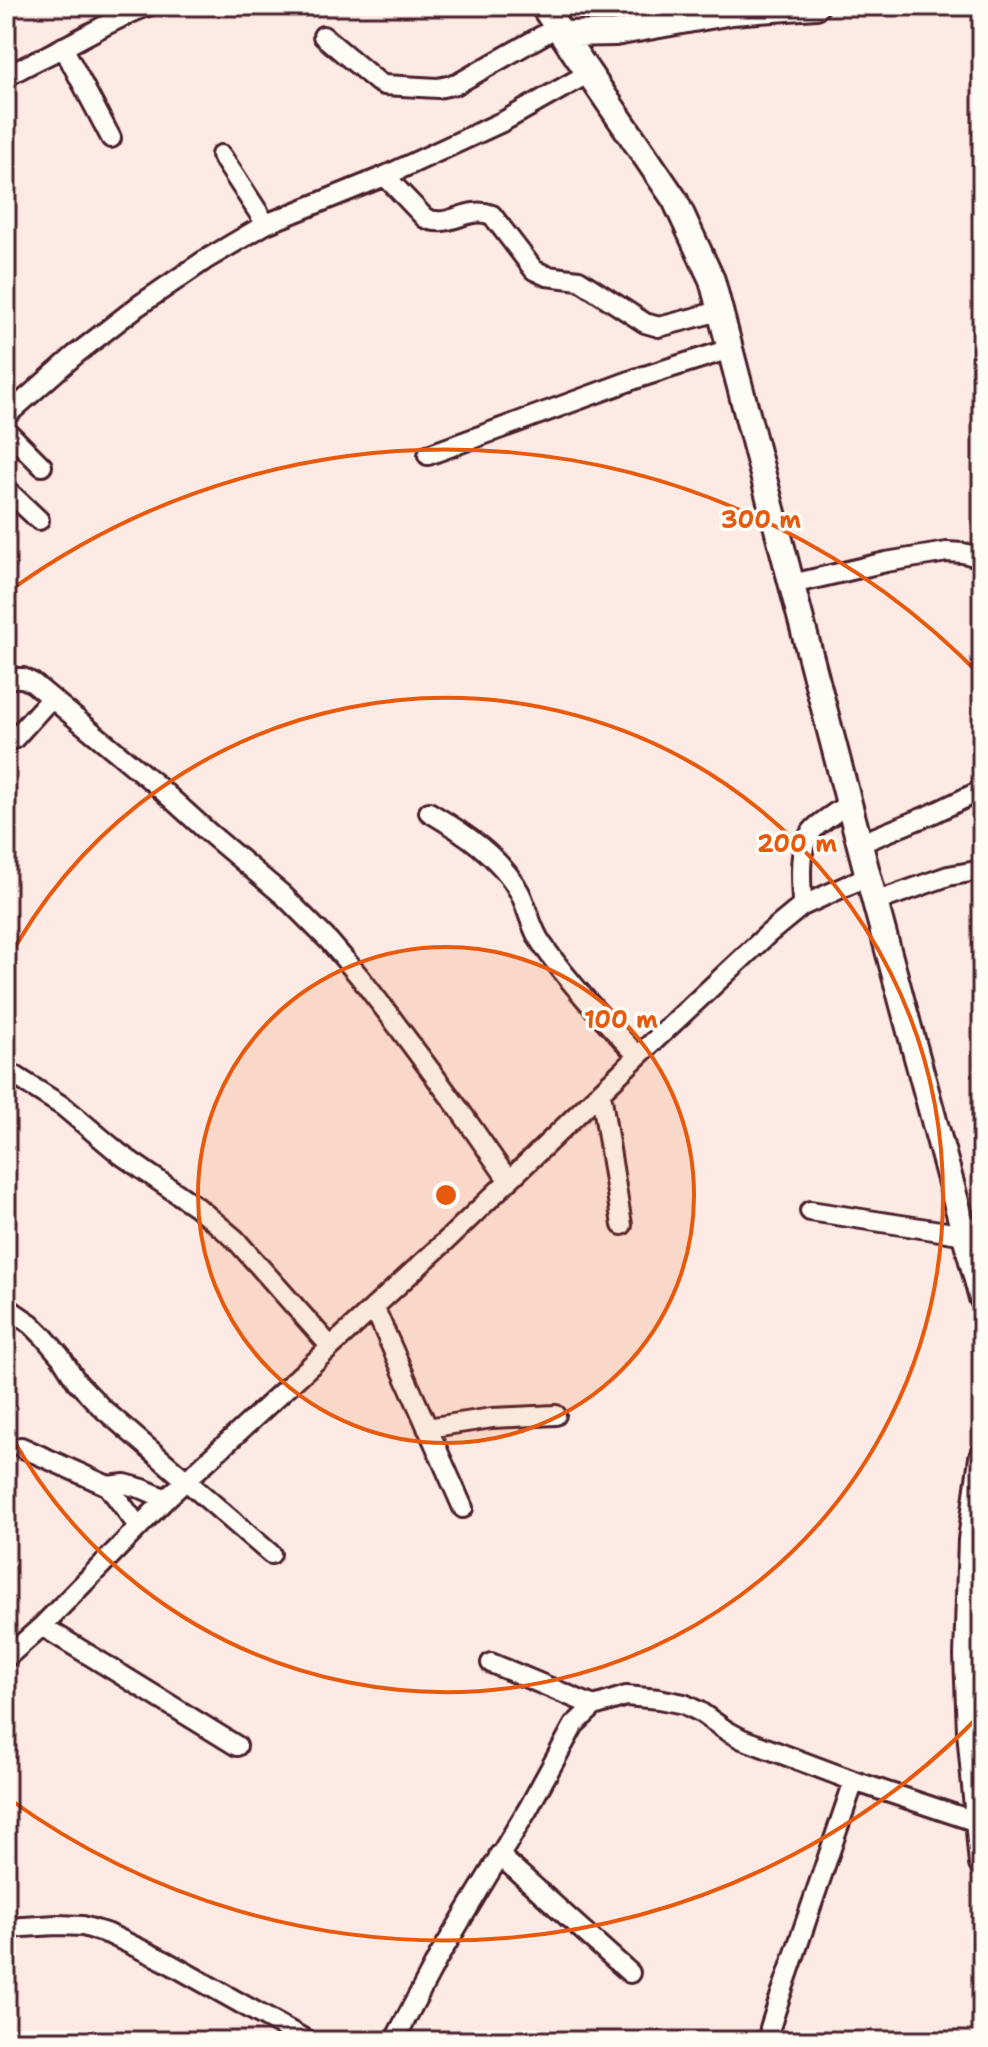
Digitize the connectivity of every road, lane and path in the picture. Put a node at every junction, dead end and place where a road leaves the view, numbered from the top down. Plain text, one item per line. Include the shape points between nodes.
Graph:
1 (148, 6) edge
2 (543, 6) edge
3 (816, 6) edge
4 (560, 31) junction
5 (615, 33) junction
6 (323, 36) dead end
7 (63, 47) junction
8 (589, 73) junction
9 (6, 77) edge
10 (111, 138) dead end
11 (221, 155) dead end
12 (385, 176) junction
13 (266, 224) junction
14 (720, 311) junction
15 (730, 349) junction
16 (6, 416) edge
17 (6, 430) edge
18 (428, 455) dead end
19 (42, 466) dead end
20 (6, 489) edge
21 (39, 520) dead end
22 (982, 558) edge
23 (792, 584) junction
24 (6, 678) edge
25 (51, 698) junction
26 (14, 739) dead end
27 (982, 790) edge
28 (849, 803) junction
29 (429, 812) dead end
30 (859, 844) junction
31 (982, 870) edge
32 (868, 876) junction
33 (875, 902) junction
34 (802, 906) junction
35 (638, 1056) junction
36 (6, 1070) edge
37 (601, 1093) junction
38 (509, 1181) junction
39 (810, 1211) dead end
40 (622, 1225) dead end
41 (966, 1235) junction
42 (982, 1298) edge
43 (6, 1307) edge
44 (374, 1307) junction
45 (330, 1346) junction
46 (556, 1415) dead end
47 (427, 1428) junction
48 (21, 1447) dead end
49 (982, 1458) edge
50 (185, 1482) junction
51 (108, 1486) junction
52 (166, 1499) junction
53 (463, 1508) dead end
54 (138, 1526) junction
55 (271, 1554) dead end
56 (42, 1626) junction
57 (6, 1658) edge
58 (975, 1660) edge
59 (491, 1663) dead end
60 (594, 1706) junction
61 (237, 1746) dead end
62 (854, 1781) junction
63 (977, 1822) junction
64 (499, 1855) junction
65 (982, 1864) edge
66 (6, 1928) edge
67 (630, 1973) dead end
68 (308, 2041) edge
69 (394, 2041) edge
70 (769, 2041) edge

1 - 7 street
2 - 4 street
3 - 5 street via 732,12
4 - 5 street
4 - 6 street via 457,84 438,88 384,85
4 - 8 street
5 - 8 street
7 - 9 street
7 - 10 street
8 - 12 street via 504,121
8 - 14 street via 675,200 712,280
11 - 13 street
12 - 13 street
12 - 14 street via 431,221 483,211 492,215 534,270 579,280 645,323 659,327
13 - 16 street via 138,306
14 - 15 street
15 - 18 street
15 - 23 street
17 - 19 street
20 - 21 street
22 - 23 street via 947,552
23 - 28 street
24 - 25 street via 23,678
25 - 26 street
25 - 38 street via 283,895 329,941
27 - 30 street
28 - 30 street
28 - 34 street via 806,839
29 - 35 street via 466,836 503,871 519,892 540,941
30 - 32 street
31 - 33 street
32 - 33 street
32 - 34 street
33 - 41 street
34 - 35 street
35 - 37 street
36 - 45 street via 207,1215
37 - 38 street
37 - 40 street
38 - 44 street
39 - 41 street
41 - 42 street
43 - 50 street via 31,1324 102,1408
44 - 45 street
44 - 47 street
45 - 50 street
46 - 47 street
47 - 53 street
48 - 51 street
49 - 58 street via 971,1540
50 - 52 street
50 - 55 street
51 - 52 street via 125,1484
51 - 54 street
52 - 54 street
54 - 56 street
56 - 57 street
56 - 61 street
58 - 63 street via 970,1731
59 - 60 street
60 - 62 street via 626,1696 684,1704 742,1739
60 - 64 street via 574,1725
62 - 63 street
62 - 70 street
63 - 65 street
64 - 67 street
64 - 69 street
66 - 68 street via 83,1926 109,1934

